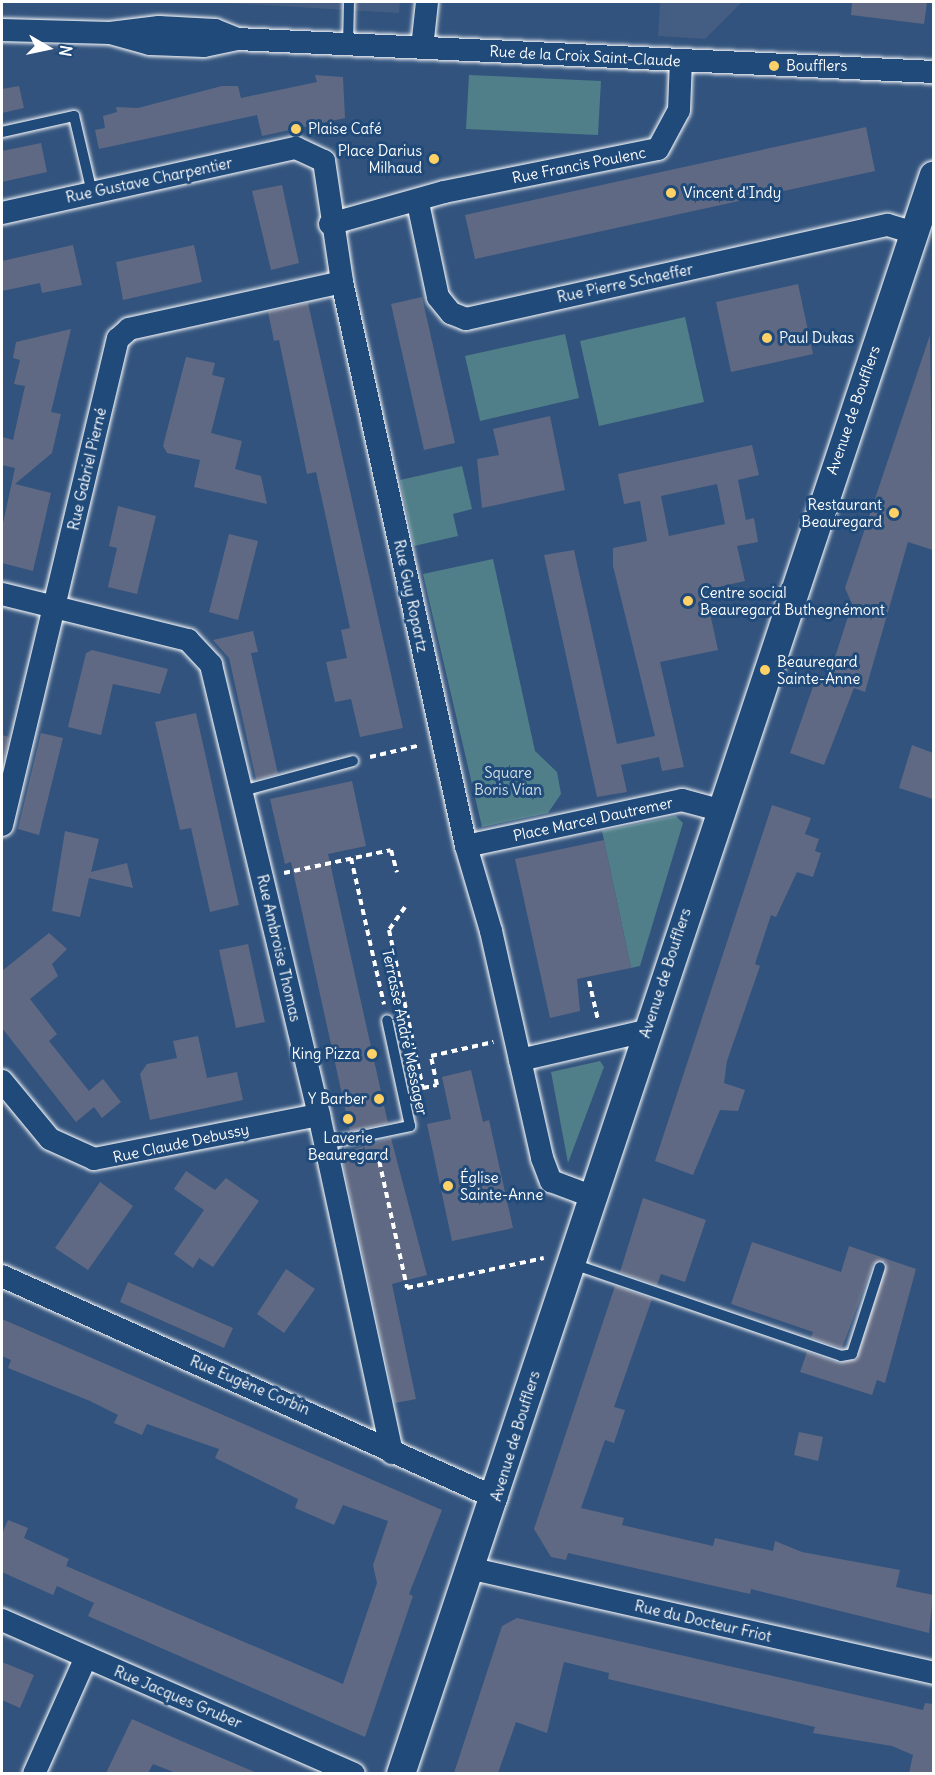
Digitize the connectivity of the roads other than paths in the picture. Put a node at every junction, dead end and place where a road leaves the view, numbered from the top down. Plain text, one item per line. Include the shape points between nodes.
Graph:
1 (349, 2) edge
2 (427, 2) edge
3 (2, 30) edge
4 (348, 45) junction
5 (422, 48) junction
6 (681, 61) junction
7 (933, 72) edge
8 (2, 132) edge
9 (296, 148) joint
10 (933, 175) edge
11 (92, 193) junction
12 (418, 203) junction
13 (2, 213) edge
14 (330, 224) junction
15 (914, 233) junction
16 (342, 282) junction
17 (2, 594) edge
18 (55, 607) junction
19 (353, 761) road end
20 (242, 791) junction
21 (718, 810) junction
22 (2, 825) edge
23 (466, 846) junction
24 (387, 1020) road end
25 (646, 1031) junction
26 (520, 1060) junction
27 (2, 1081) edge
28 (318, 1115) junction
29 (324, 1144) junction
30 (591, 1196) junction
31 (557, 1260) junction
32 (880, 1268) dead end
33 (2, 1276) edge
34 (392, 1453) junction
35 (496, 1498) junction
36 (473, 1569) junction
37 (2, 1620) edge
38 (86, 1657) junction
39 (933, 1673) edge
40 (34, 1773) edge
41 (354, 1773) edge
42 (401, 1773) edge

1 - 4 lane
2 - 5 street
3 - 4 street, Rue de la Croix Saint-Claude via 110,33 150,44 204,46 237,39
4 - 5 street, Rue de la Croix Saint-Claude
5 - 6 street, Rue de la Croix Saint-Claude
6 - 7 street, Rue de la Croix Saint-Claude
6 - 12 street, Rue Francis Poulenc via 679,110 658,149 444,192
8 - 11 lane via 74,116
9 - 11 street, Rue Gustave Charpentier
9 - 14 street, Rue Guy Ropartz via 324,161
10 - 15 street, Avenue de Boufflers
11 - 13 street, Rue Gustave Charpentier
12 - 14 street
12 - 15 street, Rue Pierre Schaeffer via 438,297 451,313 466,319 888,225
14 - 16 street, Rue Guy Ropartz
15 - 21 street, Avenue de Boufflers
16 - 18 street, Rue Gabriel Pierné via 129,329 118,339
16 - 23 street, Rue Guy Ropartz
17 - 18 street, Rue Ambroise Thomas
18 - 20 street, Rue Ambroise Thomas via 198,647 215,676
18 - 22 street, Rue Gabriel Pierné
19 - 20 lane
20 - 28 street, Rue Ambroise Thomas
21 - 23 street, Place Marcel Dautremer via 682,800
21 - 25 street, Avenue de Boufflers
23 - 26 street, Rue Guy Ropartz
24 - 29 lane, Terrasse André Messager via 410,1126
25 - 26 street
25 - 30 street, Avenue de Boufflers
26 - 30 street, Rue Guy Ropartz via 545,1172 556,1185
27 - 28 street, Rue Claude Debussy via 50,1139 94,1159
28 - 29 street, Rue Ambroise Thomas
29 - 34 street, Rue Ambroise Thomas
30 - 31 street, Avenue de Boufflers
31 - 32 lane via 841,1356 852,1354
31 - 35 street, Avenue de Boufflers
33 - 34 street, Rue Eugène Corbin via 344,1425
34 - 35 street, Rue Eugène Corbin
35 - 36 street, Avenue de Boufflers
36 - 39 street, Rue du Docteur Friot
36 - 42 street, Avenue de Boufflers
37 - 38 street, Rue Jacques Gruber
38 - 40 street
38 - 41 street, Rue Jacques Gruber

